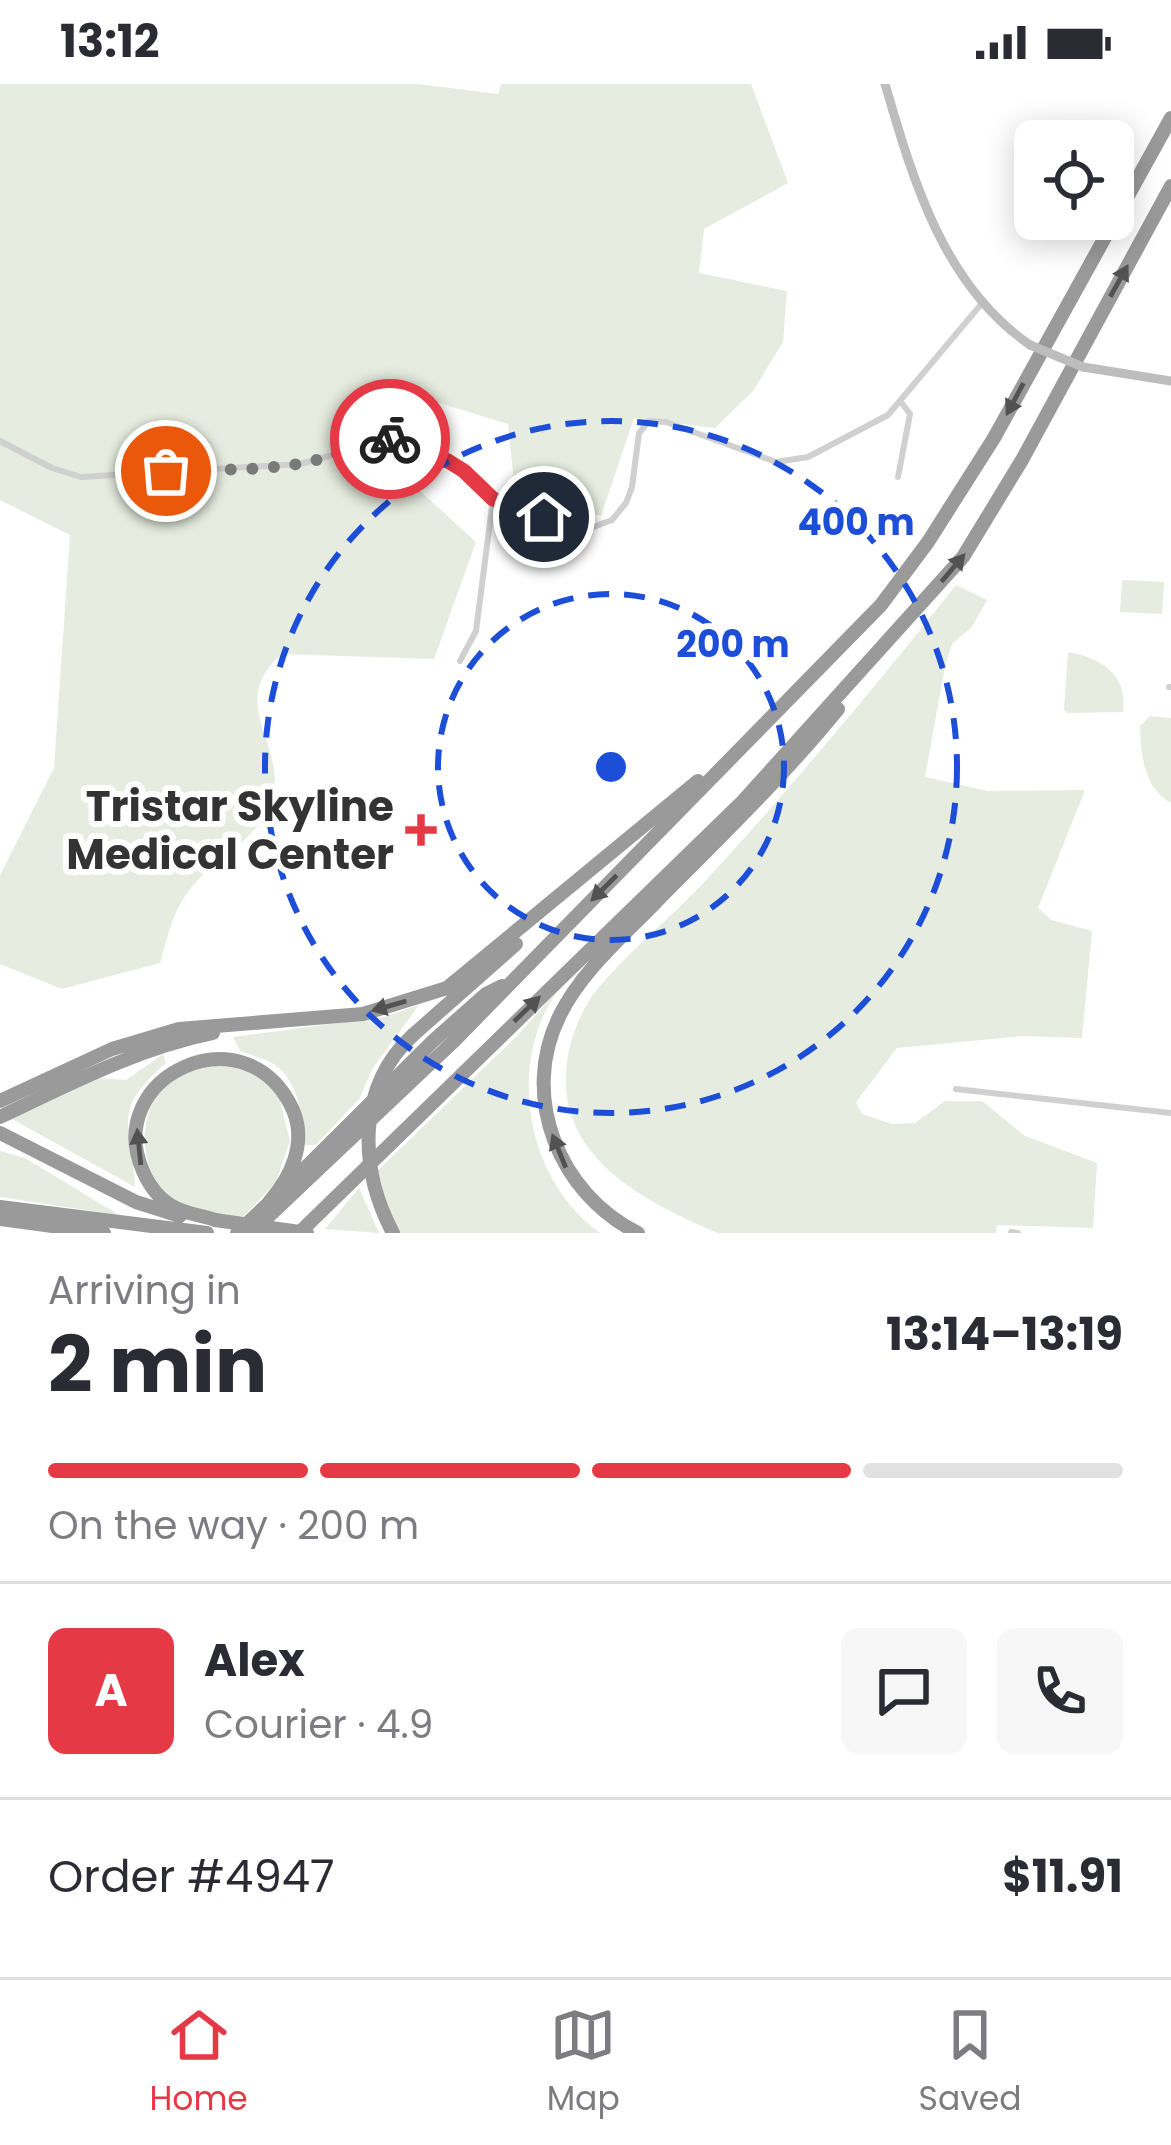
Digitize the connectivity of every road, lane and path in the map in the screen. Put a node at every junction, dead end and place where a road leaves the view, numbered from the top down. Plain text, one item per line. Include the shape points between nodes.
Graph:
1 (884, 84) edge
2 (1171, 118) edge
3 (1171, 186) edge
4 (983, 302) junction
5 (1171, 381) edge
6 (901, 401) junction
7 (0, 441) edge
8 (898, 477) dead end
9 (493, 499) junction
10 (923, 603) junction
11 (460, 661) dead end
12 (775, 715) junction
13 (590, 874) junction
14 (512, 981) junction
15 (265, 1024) junction
16 (956, 1089) dead end
17 (0, 1101) edge
18 (1171, 1113) edge
19 (0, 1117) edge
20 (0, 1133) edge
21 (269, 1202) junction
22 (0, 1207) edge
23 (5, 1220) edge
24 (207, 1228) edge
25 (104, 1233) edge
26 (236, 1233) edge
27 (251, 1233) edge
28 (306, 1233) edge
29 (393, 1233) edge
30 (638, 1233) edge

1 - 4 main road via 926,208
2 -> 12 highway via 928,542 881,605
10 -> 3 highway via 1001,495
4 - 5 main road, bridge via 1030,345 1083,367
4 - 6 street
6 - 8 street via 910,414
6 - 9 street via 879,420 786,463 649,421 639,433 626,503 601,526 588,529
7 - 9 street via 81,477 300,464 382,437 448,461
9 - 11 street via 476,631
28 -> 10 highway via 742,801
30 -> 10 highway via 593,1204 556,1148 544,1072 561,1013 609,950 779,780
12 - 13 highway
12 -> 14 highway
13 -> 15 highway via 447,988 363,1014
13 - 29 highway, bridge via 396,1050 381,1076 368,1131 373,1184
14 - 21 highway via 433,1041
14 - 27 highway
15 - 17 highway via 149,1035
15 - 19 highway via 148,1049
16 - 18 street
20 - 24 highway
24 -> 21 highway via 161,1198 136,1143 149,1095 194,1062 250,1064 287,1099 298,1144
21 - 26 highway
22 - 24 highway
23 - 25 highway
24 - 28 highway, bridge

